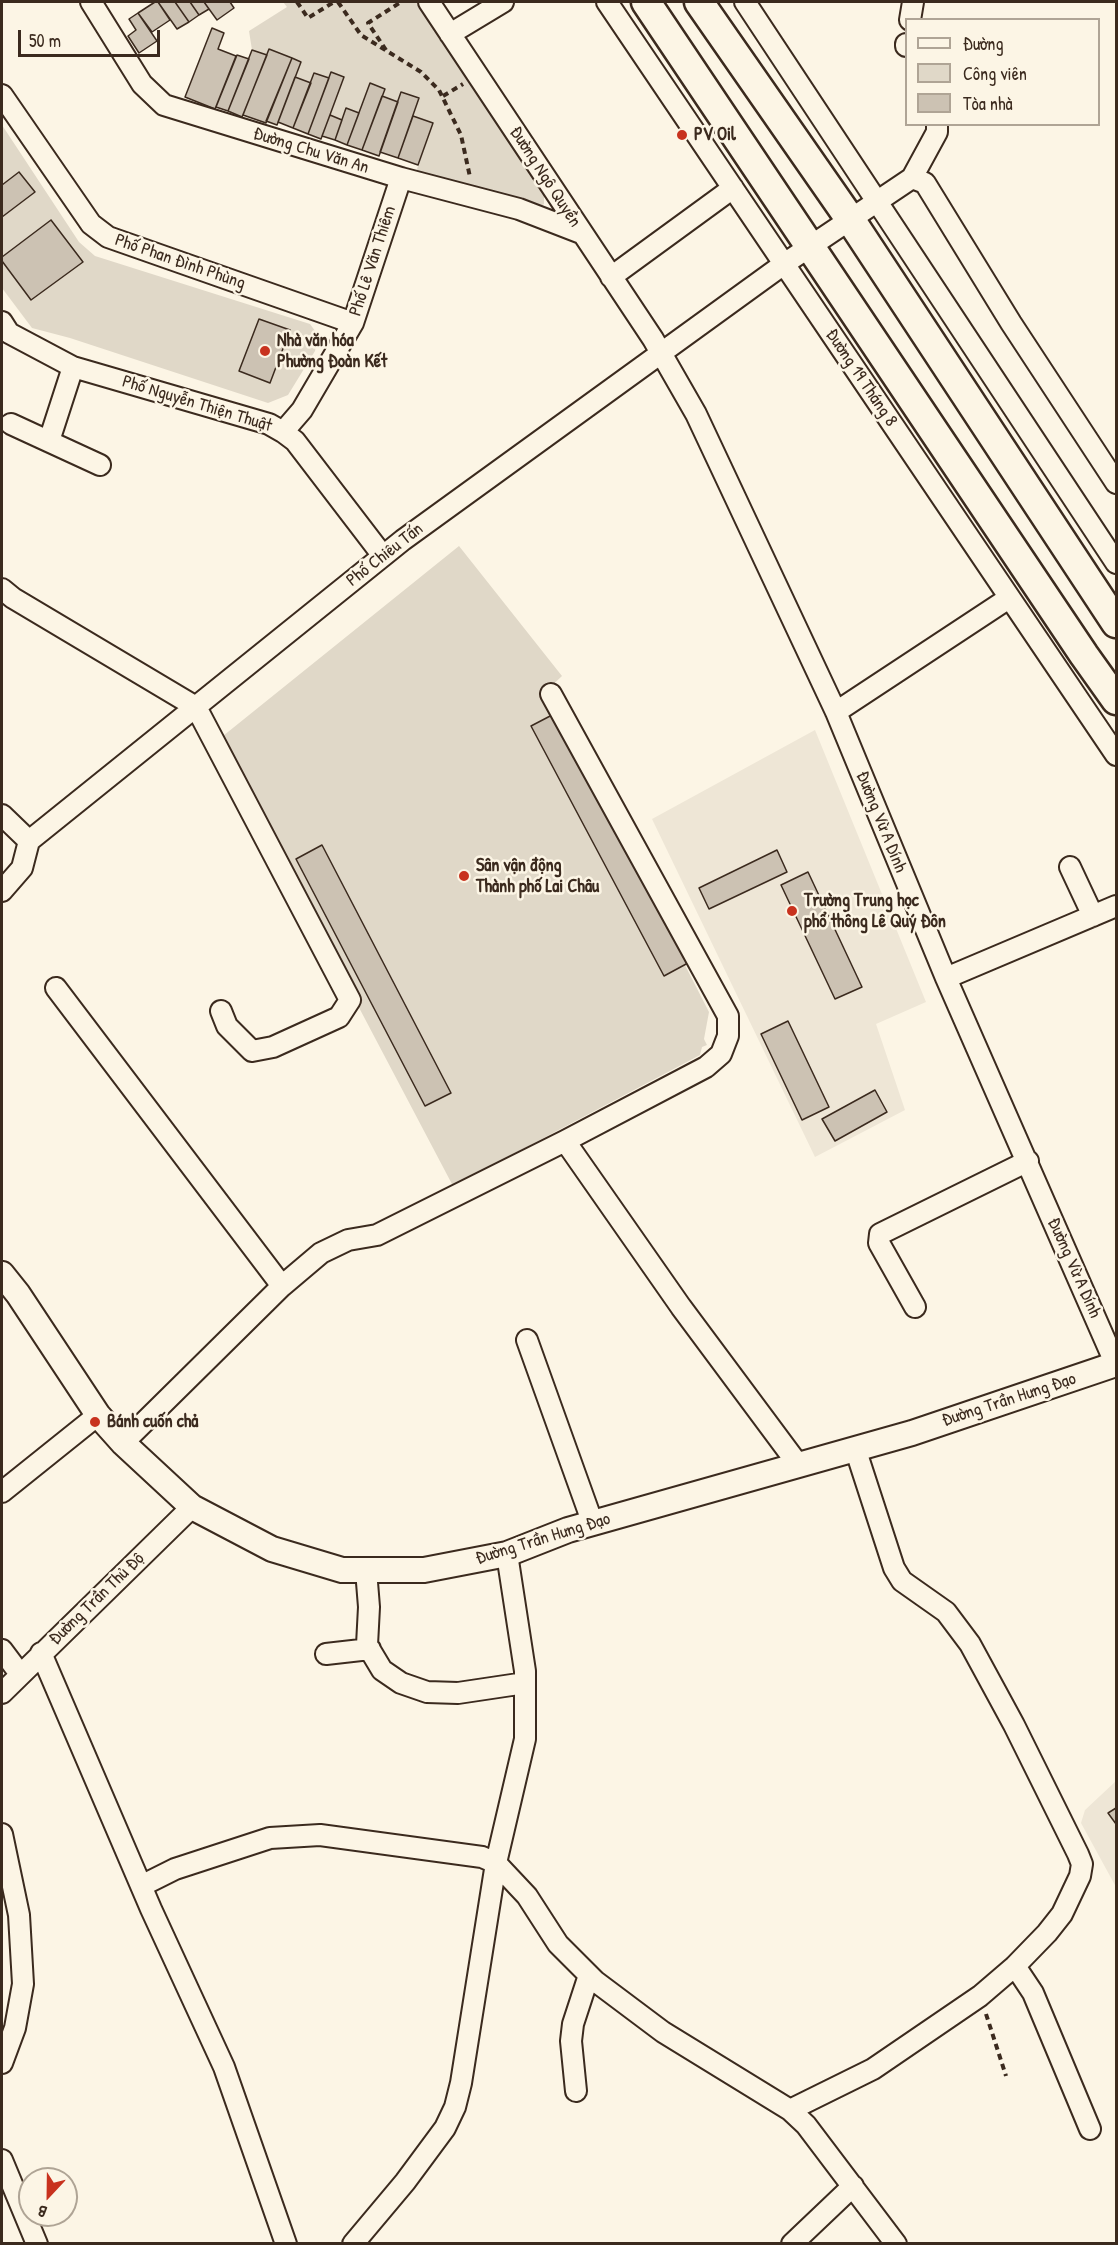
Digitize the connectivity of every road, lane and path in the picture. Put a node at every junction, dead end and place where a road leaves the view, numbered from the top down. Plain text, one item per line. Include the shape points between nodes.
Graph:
1 (297, 2) edge
2 (336, 2) edge
3 (401, 2) edge
4 (429, 2) edge
5 (503, 2) edge
6 (607, 2) edge
7 (646, 2) edge
8 (699, 2) edge
9 (745, 2) edge
10 (913, 2) edge
11 (94, 3) edge
12 (910, 18) edge
13 (450, 34) junction
14 (388, 53) junction
15 (466, 82) dead end
16 (2, 95) edge
17 (443, 96) junction
18 (937, 126) edge
19 (400, 178) junction
20 (912, 178) junction
21 (471, 185) dead end
22 (733, 188) junction
23 (877, 201) junction
24 (850, 219) junction
25 (581, 233) junction
26 (810, 246) junction
27 (784, 264) junction
28 (611, 277) junction
29 (353, 323) junction
30 (4, 331) edge
31 (661, 353) junction
32 (73, 367) junction
33 (10, 424) dead end
34 (283, 432) junction
35 (49, 441) junction
36 (100, 465) dead end
37 (1116, 483) edge
38 (383, 556) junction
39 (1116, 563) edge
40 (1009, 598) junction
41 (5, 599) edge
42 (1116, 623) edge
43 (551, 694) dead end
44 (1116, 700) edge
45 (196, 707) junction
46 (836, 712) junction
47 (1116, 755) edge
48 (2, 815) edge
49 (29, 841) junction
50 (1070, 867) dead end
51 (2, 891) edge
52 (1116, 906) edge
53 (1093, 916) junction
54 (945, 978) junction
55 (56, 988) dead end
56 (221, 1011) dead end
57 (565, 1141) junction
58 (1028, 1161) junction
59 (2, 1274) edge
60 (282, 1286) junction
61 (915, 1307) dead end
62 (526, 1340) dead end
63 (1116, 1365) edge
64 (98, 1415) junction
65 (123, 1443) junction
66 (855, 1448) junction
67 (797, 1463) junction
68 (2, 1492) edge
69 (192, 1506) junction
70 (593, 1524) junction
71 (507, 1554) junction
72 (366, 1570) junction
73 (370, 1649) junction
74 (2, 1650) edge
75 (41, 1653) junction
76 (326, 1654) dead end
77 (20, 1674) junction
78 (525, 1683) junction
79 (2, 1693) edge
80 (2, 1834) edge
81 (496, 1863) junction
82 (141, 1886) junction
83 (1016, 1966) junction
84 (588, 1974) junction
85 (980, 1996) junction
86 (2, 2063) edge
87 (1006, 2076) dead end
88 (576, 2091) dead end
89 (790, 2110) junction
90 (1090, 2129) dead end
91 (2, 2160) edge
92 (853, 2186) junction
93 (37, 2244) edge
94 (286, 2244) edge
95 (353, 2244) edge
96 (792, 2244) edge
97 (896, 2244) edge

1 - 2 path via 308,18
2 - 14 path via 361,35
3 - 14 path via 368,23
4 - 13 street, Đường Ngô Quyền
5 - 13 street
6 - 22 street, Đường 19 Tháng 8
7 - 26 highway, Đường 19 Tháng 8
8 - 24 highway
9 - 23 street
10 - 12 street
11 - 19 street, Đường Chu Văn An via 137,77 164,105
13 - 25 street, Đường Ngô Quyền
14 - 17 path via 422,72
15 - 17 path
16 - 29 street, Phố Phan Đình Phùng via 91,224 108,237
17 - 21 path via 461,135
18 - 20 street
19 - 25 street, Đường Chu Văn An via 519,209
19 - 29 street, Phố Lê Văn Thiêm
20 - 23 street, Phố Chiêu Tấn
20 - 37 street via 925,183
22 - 27 street, Đường 19 Tháng 8
22 - 28 street
23 - 24 street, Phố Chiêu Tấn
23 - 39 street
24 - 26 street, Phố Chiêu Tấn
24 - 42 highway
25 - 28 street, Đường Ngô Quyền
26 - 27 street, Phố Chiêu Tấn
26 - 44 highway, Đường 19 Tháng 8
27 - 31 street, Phố Chiêu Tấn
27 - 40 street, Đường 19 Tháng 8
28 - 31 street, Đường Ngô Quyền
29 - 34 street, Phố Lê Văn Thiêm via 302,410
30 - 32 street, Phố Nguyễn Thiện Thuật
31 - 38 street, Phố Chiêu Tấn
31 - 46 street, Đường Vừ A Dính via 696,414
32 - 34 street, Phố Nguyễn Thiện Thuật via 269,424
32 - 35 street
33 - 35 street
34 - 38 street, Phố Nguyễn Thiện Thuật via 295,441
35 - 36 street
38 - 45 street, Phố Chiêu Tấn
40 - 46 street
40 - 47 street, Đường 19 Tháng 8
41 - 45 street
43 - 57 street via 728,1016 728,1036 721,1054 706,1067
45 - 49 street, Phố Chiêu Tấn
45 - 56 street via 350,1000 339,1017 273,1047 252,1050 227,1026
46 - 54 street, Đường Vừ A Dính
48 - 49 street
49 - 51 street via 22,868
50 - 53 street
52 - 53 street
53 - 54 street
54 - 58 street, Đường Vừ A Dính
55 - 60 street
57 - 60 street via 377,1235 348,1240 321,1253
57 - 67 street
58 - 61 street via 880,1234 879,1243
58 - 63 street, Đường Vừ A Dính
59 - 64 main road, Đường Trần Hưng Đạo
60 - 65 street
62 - 70 street
63 - 66 main road, Đường Trần Hưng Đạo
64 - 65 main road, Đường Trần Hưng Đạo
64 - 68 street
65 - 69 main road, Đường Trần Hưng Đạo
66 - 67 main road, Đường Trần Hưng Đạo
66 - 83 street via 894,1568 902,1581 946,1612 970,1644 1082,1864 1062,1914
67 - 70 main road, Đường Trần Hưng Đạo
69 - 72 main road, Đường Trần Hưng Đạo via 273,1549 342,1570
69 - 75 street, Đường Trần Thủ Độ
70 - 71 main road, Đường Trần Hưng Đạo
71 - 72 main road, Đường Trần Hưng Đạo via 424,1570
71 - 78 street
72 - 73 street
73 - 76 street
73 - 78 street via 382,1670 400,1683 427,1692 458,1693
74 - 77 street
75 - 77 street, Đường Trần Thủ Độ
75 - 82 street
77 - 79 street, Đường Trần Thủ Độ
78 - 81 street via 525,1739
80 - 86 street via 19,1915 23,1984 15,2028
81 - 82 street via 482,1857 320,1835 270,1838 175,1869
81 - 84 street via 527,1896 558,1944
81 - 95 street via 455,2107 445,2128 405,2182
82 - 94 street via 224,2067
83 - 85 street
83 - 90 street
84 - 88 street via 573,2024
84 - 89 street via 663,2032
85 - 87 path
85 - 89 street via 873,2069
89 - 92 street via 820,2141
91 - 93 street
92 - 96 street
92 - 97 street

